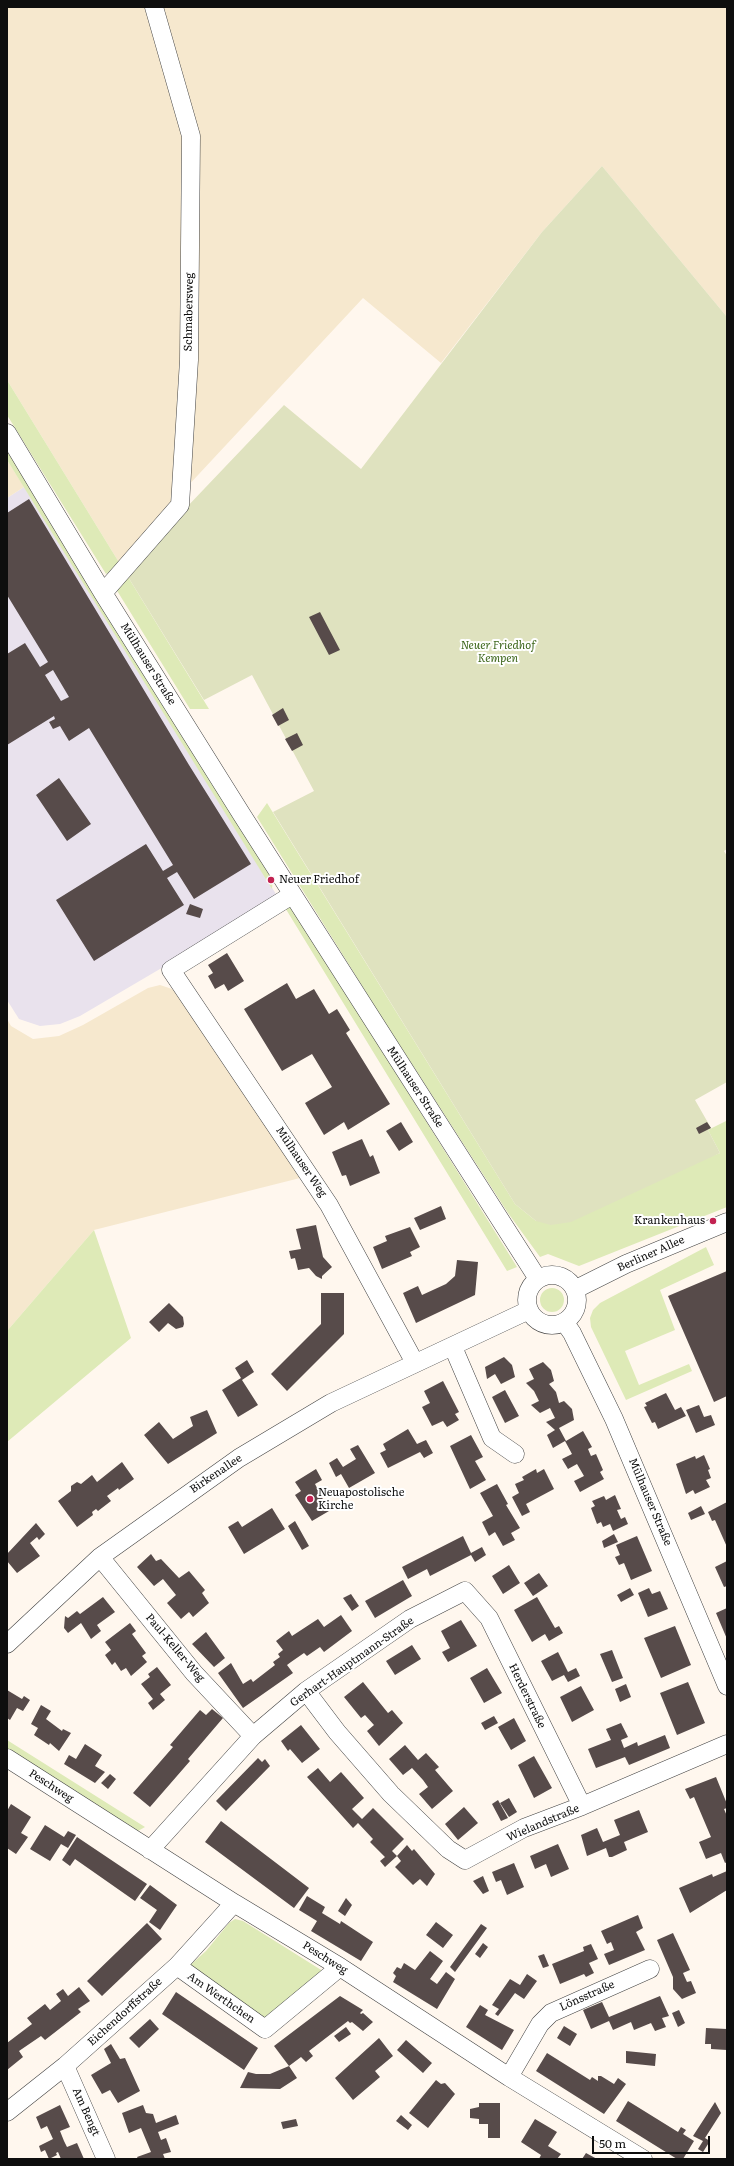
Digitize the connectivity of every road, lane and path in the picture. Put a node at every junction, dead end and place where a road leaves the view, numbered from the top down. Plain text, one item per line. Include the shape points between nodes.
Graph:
1 (154, 7) edge
2 (7, 432) edge
3 (103, 593) junction
4 (292, 895) junction
5 (727, 1222) edge
6 (538, 1279) junction
7 (576, 1289) junction
8 (529, 1310) junction
9 (565, 1323) junction
10 (453, 1347) junction
11 (415, 1363) junction
12 (515, 1454) dead end
13 (100, 1557) junction
14 (465, 1591) joint
15 (7, 1644) edge
16 (727, 1686) edge
17 (306, 1691) junction
18 (253, 1736) junction
19 (727, 1744) edge
20 (7, 1758) edge
21 (582, 1806) junction
22 (150, 1850) junction
23 (234, 1903) junction
24 (177, 1966) junction
25 (340, 1967) junction
26 (650, 1969) dead end
27 (65, 2066) junction
28 (509, 2077) junction
29 (7, 2112) edge
30 (106, 2159) edge
31 (643, 2159) edge

1 - 3 street, Schmabersweg via 191,136 189,360 180,505
2 - 3 street, Mülhauser Straße
3 - 4 street, Mülhauser Straße
4 - 6 street, Mülhauser Straße
4 - 11 street, Mülhauser Weg via 171,970 329,1204
5 - 7 street, Berliner Allee via 640,1258
6 - 7 street via 559,1275 566,1278
6 - 8 street via 528,1293
7 - 9 street via 578,1304 575,1312
8 - 9 street via 537,1320 548,1326
8 - 10 street, Birkenallee
9 - 16 street, Mülhauser Straße via 614,1419
10 - 11 street, Birkenallee
10 - 12 street via 492,1438
11 - 13 street, Birkenallee via 331,1402 239,1458
13 - 15 street, Birkenallee
13 - 18 street, Paul-Keller-Weg via 194,1673
14 - 17 street, Gerhart-Hauptmann-Straße via 410,1620
14 - 21 street, Herderstraße via 489,1618
17 - 18 street, Gerhart-Hauptmann-Straße
17 - 21 street, Wielandstraße via 337,1732 391,1794 448,1849 465,1860 524,1828
18 - 22 street, Gerhart-Hauptmann-Straße
19 - 21 street, Wielandstraße
20 - 22 street, Peschweg
22 - 23 street, Peschweg
23 - 24 street, Eichendorffstraße
23 - 25 street, Peschweg
24 - 25 street, Am Werthchen via 265,2029
24 - 27 street, Eichendorffstraße
25 - 28 street, Peschweg
26 - 28 street, Lönsstraße via 551,2013 540,2024
27 - 29 street, Eichendorffstraße
27 - 30 street, Am Bengt
28 - 31 street, Peschweg

